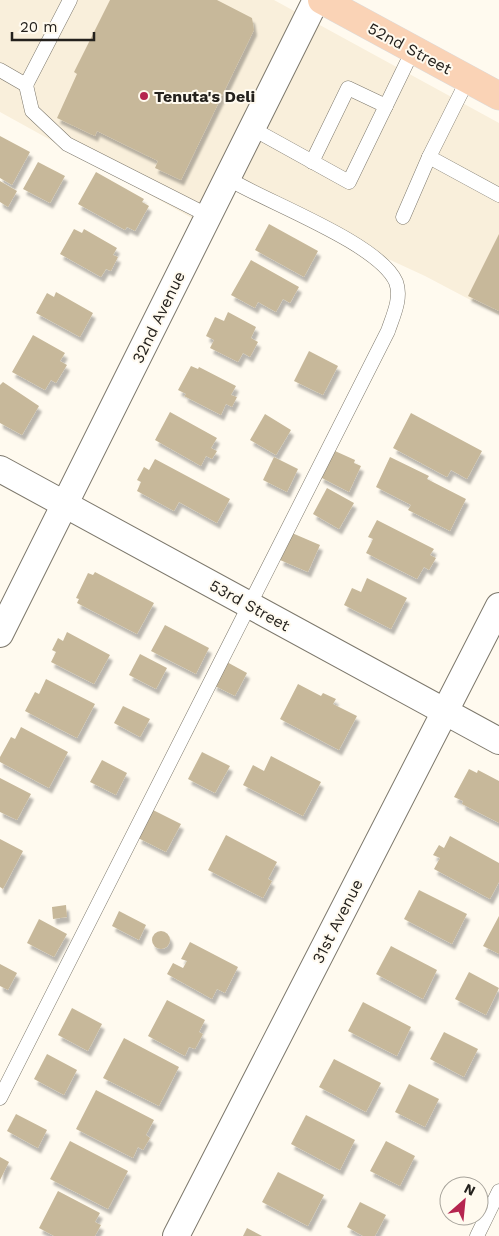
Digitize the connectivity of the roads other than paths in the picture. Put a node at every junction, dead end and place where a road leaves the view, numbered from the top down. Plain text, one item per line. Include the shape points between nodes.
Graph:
1 (70, 0) edge
2 (316, 0) edge
3 (322, 0) edge
4 (413, 50) junction
5 (0, 70) edge
6 (468, 79) junction
7 (26, 85) junction
8 (499, 96) edge
9 (386, 106) junction
10 (253, 129) junction
11 (429, 157) junction
12 (312, 162) junction
13 (227, 178) junction
14 (499, 194) edge
15 (209, 216) junction
16 (403, 217) dead end
17 (0, 469) edge
18 (66, 504) junction
19 (250, 605) junction
20 (499, 606) edge
21 (0, 634) edge
22 (444, 712) junction
23 (499, 742) edge
24 (0, 1098) edge
25 (499, 1192) edge
26 (176, 1236) edge
27 (477, 1236) edge

1 - 7 lane
2 - 10 street, 32nd Avenue
3 - 4 main road, 52nd Street
4 - 6 main road, 52nd Street
4 - 9 lane
5 - 7 lane
6 - 8 main road, 52nd Street
6 - 11 lane
7 - 15 lane via 32,111 67,144
9 - 12 lane via 348,88
9 - 12 lane via 349,182
10 - 12 lane
10 - 13 street, 32nd Avenue
11 - 14 lane
11 - 16 lane
13 - 15 street, 32nd Avenue
13 - 19 lane via 359,246 396,282 398,301 388,331
15 - 18 street, 32nd Avenue
17 - 18 street, 53rd Street
18 - 19 street, 53rd Street
18 - 21 street, 32nd Avenue
19 - 22 street, 53rd Street
19 - 24 lane
20 - 22 street, 31st Avenue
22 - 23 street, 53rd Street
22 - 26 street, 31st Avenue
25 - 27 lane

